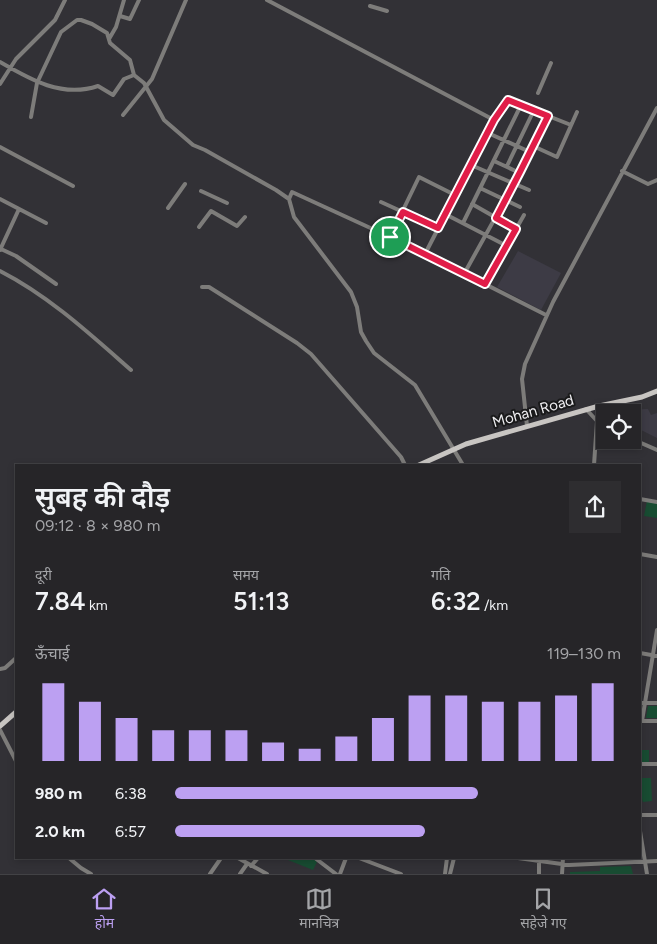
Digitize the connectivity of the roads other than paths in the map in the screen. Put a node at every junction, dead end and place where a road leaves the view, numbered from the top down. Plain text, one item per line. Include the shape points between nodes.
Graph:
1 (65, 0) edge
2 (124, 0) edge
3 (139, 0) edge
4 (186, 0) edge
5 (267, 0) edge
6 (370, 6) dead end
7 (387, 11) dead end
8 (120, 16) junction
9 (109, 39) junction
10 (0, 62) edge
11 (550, 63) dead end
12 (10, 68) junction
13 (134, 75) junction
14 (37, 83) junction
15 (0, 84) edge
16 (146, 87) junction
17 (538, 94) dead end
18 (521, 105) junction
19 (657, 108) edge
20 (534, 110) junction
21 (577, 112) dead end
22 (123, 115) dead end
23 (548, 116) junction
24 (31, 117) dead end
25 (494, 120) junction
26 (571, 125) junction
27 (488, 132) junction
28 (504, 140) junction
29 (516, 146) junction
30 (533, 146) junction
31 (0, 147) edge
32 (530, 152) junction
33 (494, 161) junction
34 (471, 165) junction
35 (507, 166) junction
36 (622, 171) junction
37 (488, 172) junction
38 (520, 172) junction
39 (657, 180) edge
40 (185, 184) dead end
41 (514, 184) junction
42 (73, 186) dead end
43 (480, 188) junction
44 (529, 190) dead end
45 (200, 191) dead end
46 (455, 195) junction
47 (289, 199) junction
48 (0, 200) edge
49 (505, 200) junction
50 (381, 202) dead end
51 (227, 203) dead end
52 (472, 204) junction
53 (520, 207) dead end
54 (168, 208) dead end
55 (19, 209) junction
56 (403, 212) junction
57 (445, 214) junction
58 (524, 215) dead end
59 (245, 217) dead end
60 (496, 218) junction
61 (46, 222) dead end
62 (463, 223) junction
63 (199, 227) dead end
64 (438, 228) junction
65 (516, 229) junction
66 (486, 235) junction
67 (390, 237) junction
68 (506, 246) junction
69 (0, 250) edge
70 (425, 254) junction
71 (0, 271) edge
72 (464, 274) junction
73 (56, 284) dead end
74 (485, 284) junction
75 (202, 287) dead end
76 (546, 315) junction
77 (131, 370) dead end
78 (657, 391) edge
79 (586, 409) junction
80 (596, 420) edge
81 (527, 426) junction
82 (596, 436) edge
83 (641, 442) edge
84 (453, 450) junction
85 (657, 450) edge
86 (404, 464) edge
87 (421, 464) edge
88 (462, 464) edge
89 (594, 464) edge
90 (641, 499) edge
91 (657, 502) edge
92 (641, 554) edge
93 (657, 557) edge
94 (657, 630) edge
95 (641, 653) edge
96 (655, 655) edge
97 (15, 659) edge
98 (0, 668) edge
99 (643, 703) edge
100 (657, 703) edge
101 (15, 713) edge
102 (641, 721) edge
103 (657, 722) edge
104 (0, 726) edge
105 (0, 730) edge
106 (15, 759) edge
107 (641, 764) edge
108 (657, 764) edge
109 (657, 815) edge
110 (641, 816) edge
111 (641, 837) edge
112 (70, 859) edge
113 (220, 859) edge
114 (240, 859) edge
115 (257, 859) edge
116 (316, 859) edge
117 (346, 859) edge
118 (361, 859) edge
119 (447, 859) edge
120 (454, 859) edge
121 (525, 859) edge
122 (563, 859) edge
123 (610, 859) edge
124 (539, 861) junction
125 (657, 861) edge
126 (645, 862) junction
127 (611, 863) junction
128 (562, 864) junction
129 (249, 865) junction
130 (80, 868) junction
131 (77, 874) edge
132 (91, 874) edge
133 (210, 874) edge
134 (240, 874) edge
135 (267, 874) edge
136 (338, 874) edge
137 (401, 874) edge
138 (445, 874) edge
139 (450, 874) edge
140 (539, 874) edge
141 (562, 874) edge
142 (646, 874) edge

1 - 12 street via 54,20
2 - 8 street
3 - 8 street via 130,19
4 - 16 street
5 - 25 street
6 - 7 street
8 - 9 street
9 - 13 street via 130,60
9 - 14 street via 107,33 92,24 77,20 61,32
10 - 12 street
11 - 17 street
12 - 14 street
12 - 15 street
13 - 14 street via 124,79 113,95 98,86 76,91
13 - 16 street
14 - 24 street
16 - 22 street
16 - 47 street via 164,120 180,135
18 - 20 street
18 - 25 street via 508,100
18 - 28 street
19 - 36 street
20 - 23 street
20 - 29 street
21 - 26 street
23 - 26 street
23 - 30 street
25 - 27 street
26 - 30 street via 557,157
27 - 28 street
27 - 34 street
28 - 29 street
28 - 33 street
29 - 32 street
29 - 35 street
30 - 32 street
31 - 42 street
32 - 38 street
33 - 35 street
33 - 37 street
34 - 37 street
34 - 46 street
35 - 38 street
36 - 39 street via 648,184
36 - 76 street
37 - 41 street
37 - 43 street
38 - 41 street
40 - 54 street
41 - 44 street
41 - 49 street
43 - 49 street
43 - 52 street
45 - 51 street
46 - 56 street via 420,177
46 - 57 street
47 - 67 street via 292,192
47 - 84 street via 294,217 351,292 366,341 374,353 415,385
48 - 55 street
49 - 53 street
49 - 60 street
50 - 56 street
52 - 60 street
52 - 62 street
55 - 61 street
55 - 69 street
56 - 64 street
56 - 67 street
57 - 62 street
57 - 64 street
58 - 65 street
59 - 63 street via 237,226 211,211
60 - 65 street
60 - 66 street
62 - 66 street
64 - 70 street
65 - 68 street
66 - 68 street
66 - 72 street
67 - 70 street
68 - 74 street
69 - 73 street via 16,256
70 - 72 street
71 - 77 street via 58,308
72 - 74 street
74 - 76 street
75 - 86 street via 209,287 311,354
76 - 81 street via 522,379
78 - 79 main road, Mohan Road
79 - 80 street
79 - 81 main road, Mohan Road
81 - 84 main road, Mohan Road
82 - 89 street
83 - 85 street
84 - 87 main road, Mohan Road
84 - 88 street
90 - 91 street
92 - 93 street
94 - 96 street
95 - 96 street
96 - 99 street
97 - 98 street via 5,668
99 - 100 street
99 - 102 street
101 - 104 main road
102 - 103 street
105 - 106 street
107 - 108 street
109 - 110 street
111 - 126 street
112 - 130 street
113 - 133 street
114 - 129 street
115 - 129 street
116 - 136 street
117 - 136 street
118 - 137 street
119 - 138 street
120 - 139 street
121 - 124 street
122 - 128 street
123 - 127 street
124 - 128 street
124 - 140 street
125 - 126 street
126 - 127 street
126 - 142 street
127 - 128 street
128 - 141 street
129 - 134 street
129 - 135 street
130 - 131 street
130 - 132 street

